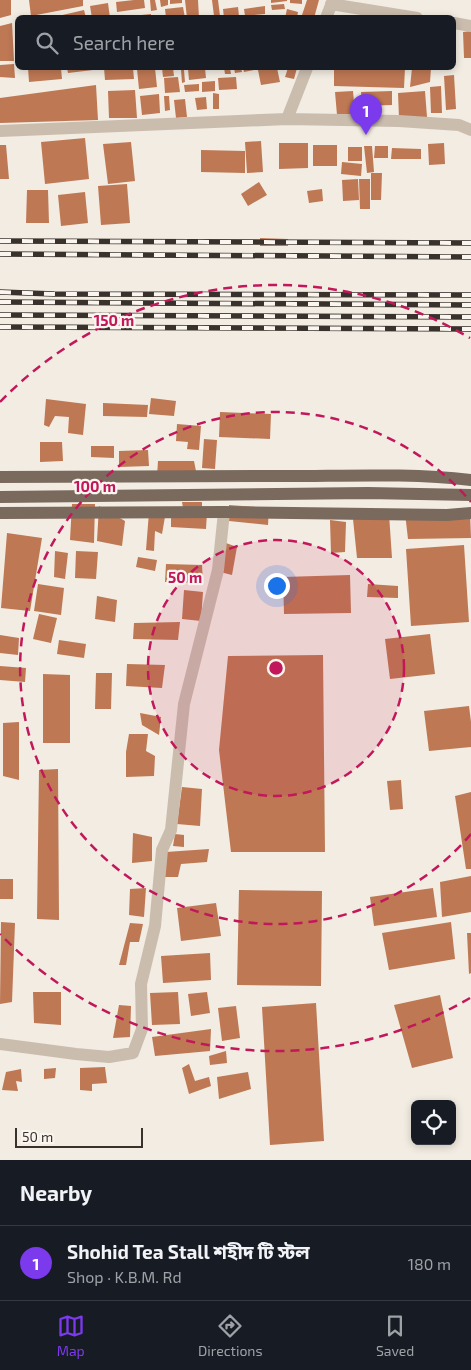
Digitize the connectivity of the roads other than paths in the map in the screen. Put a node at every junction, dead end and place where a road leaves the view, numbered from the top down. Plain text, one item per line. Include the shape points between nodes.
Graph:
1 (332, 2) edge
2 (327, 15) edge
3 (401, 15) edge
4 (456, 23) edge
5 (471, 26) edge
6 (306, 70) edge
7 (288, 119) junction
8 (471, 130) edge
9 (0, 131) edge
10 (0, 477) edge
11 (471, 480) edge
12 (471, 495) edge
13 (0, 497) edge
14 (0, 512) edge
15 (224, 512) junction
16 (471, 513) edge
17 (0, 1044) edge

1 - 2 street
1 - 3 street
4 - 5 street
6 - 7 street
7 - 8 street via 399,121 459,125
7 - 9 street
10 - 11 main road via 393,475
12 - 13 main road
14 - 15 main road
15 - 16 main road
15 - 17 street via 218,570 184,704 171,830 162,850 156,926 141,984 142,1029 133,1052 109,1057

